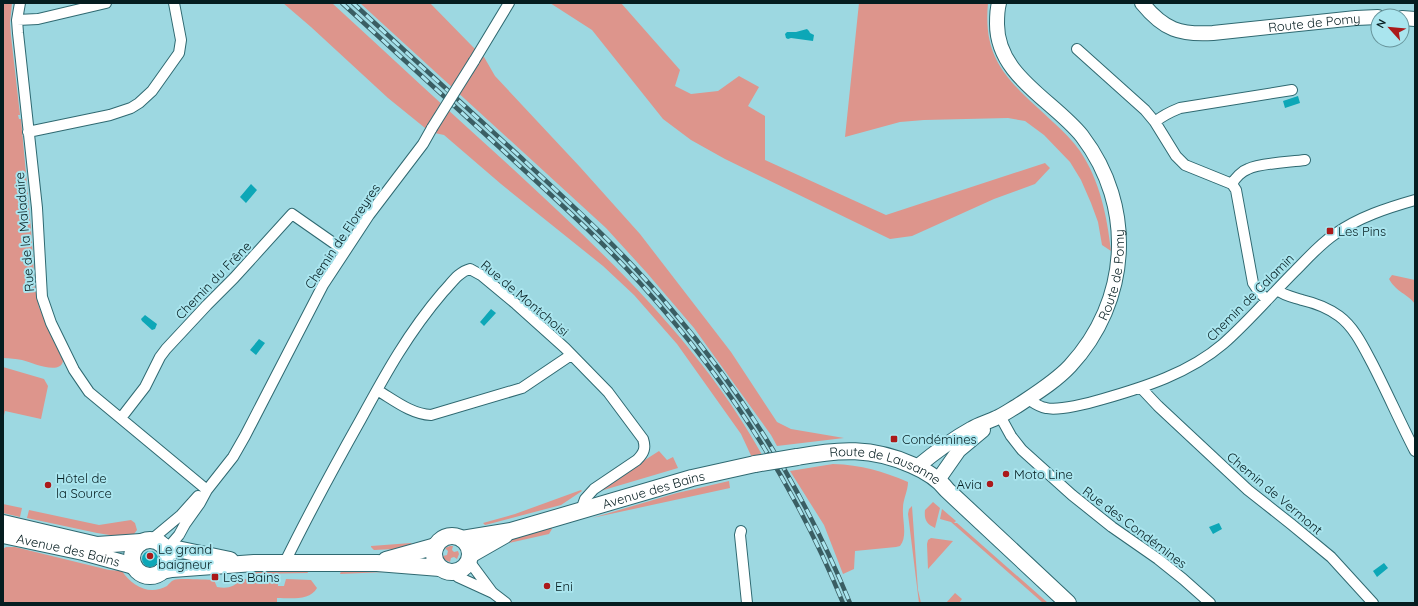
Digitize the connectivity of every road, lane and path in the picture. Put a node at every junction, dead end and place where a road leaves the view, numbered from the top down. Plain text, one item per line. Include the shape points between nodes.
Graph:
1 (20, 3) edge
2 (106, 3) edge
3 (174, 3) edge
4 (509, 3) edge
5 (999, 3) edge
6 (1142, 3) edge
7 (1370, 17) edge
8 (17, 20) junction
9 (1077, 49) dead end
10 (1292, 90) dead end
11 (1155, 122) junction
12 (28, 132) junction
13 (1305, 160) dead end
14 (1232, 184) junction
15 (1415, 200) edge
16 (345, 251) junction
17 (1277, 290) junction
18 (1267, 300) junction
19 (571, 355) junction
20 (1141, 388) junction
21 (377, 390) junction
22 (1028, 399) junction
23 (998, 417) junction
24 (121, 418) junction
25 (1415, 451) edge
26 (797, 456) joint
27 (916, 466) junction
28 (938, 480) junction
29 (207, 490) junction
30 (581, 510) junction
31 (3, 523) edge
32 (3, 529) edge
33 (741, 530) dead end
34 (511, 532) junction
35 (3, 534) edge
36 (462, 539) junction
37 (76, 540) junction
38 (146, 541) junction
39 (436, 546) junction
40 (166, 550) junction
41 (469, 558) junction
42 (377, 563) junction
43 (254, 564) junction
44 (284, 564) junction
45 (134, 566) junction
46 (448, 570) junction
47 (162, 571) junction
48 (493, 593) junction
49 (506, 603) edge
50 (747, 603) edge
51 (1068, 603) edge
52 (1210, 603) edge
53 (1373, 603) edge

1 - 8 street, Rue de la Maladaire
2 - 8 street via 38,19
3 - 12 street via 182,40 179,53 152,91 139,103 110,115
4 - 16 street, Chemin de Floreyres, bridge via 423,144
5 - 22 main road, Route de Pomy via 997,32 1002,49 1013,69 1071,124 1088,146 1110,188 1118,227 1117,272 1109,302 1095,332 1069,368
6 - 7 main road, Route de Pomy via 1161,22 1180,31 1196,34
8 - 12 street, Rue de la Maladaire
9 - 11 street
10 - 11 street via 1180,108
11 - 14 street via 1176,156 1185,165
12 - 24 street, Rue de la Maladaire via 44,302 51,323 78,378 89,392
13 - 14 street via 1256,166 1247,169
14 - 18 street via 1236,190 1253,283
15 - 17 street, Chemin de Calamin via 1362,218 1335,234 1316,249
16 - 24 street, Chemin du Frêne via 292,214 166,349 145,387
16 - 29 street, Chemin de Floreyres via 323,284 233,457
17 - 18 street, Chemin de Calamin
17 - 25 street via 1284,295 1330,310 1354,332 1391,399
18 - 20 street, Chemin de Calamin via 1203,359
19 - 21 street, Rue de Montchoisi via 522,388 431,414 413,411
19 - 21 street, Rue de Montchoisi via 522,309 470,269 456,277 417,324
19 - 30 street, Rue de Montchoisi via 608,392 645,444 645,449 637,460 594,489 585,499
20 - 22 street, Chemin de Calamin via 1094,402 1048,409
20 - 53 street, Chemin de Vermont via 1248,490 1331,557
21 - 44 street, Rue de Montchoisi
22 - 23 main road, Route de Pomy
23 - 27 main road, Route de Pomy via 973,428
23 - 28 main road, Route de Pomy via 959,450
23 - 52 street, Rue des Condémines via 1022,450 1072,495 1158,559
24 - 29 street, Rue de la Maladaire
26 - 27 main road, Route de Lausanne via 848,451 870,452
26 - 30 main road, Avenue des Bains, bridge via 692,478
27 - 28 main road, Route de Lausanne
28 - 51 main road, Route de Lausanne
29 - 38 street, Chemin de Floreyres via 196,497 181,515
29 - 40 street, Chemin de Floreyres via 179,535
30 - 34 main road, Avenue des Bains
31 - 37 main road, Avenue des Bains
32 - 37 street, Avenue des Bains via 72,544
33 - 50 street
34 - 36 main road
34 - 41 main road
35 - 45 main road, Avenue des Bains
36 - 39 main road via 448,537
36 - 41 main road via 468,546
37 - 38 main road, Avenue des Bains via 97,545
38 - 40 main road via 160,543
38 - 45 main road via 137,546 132,555
39 - 42 main road
39 - 46 main road via 434,558
40 - 43 main road via 177,549
40 - 47 main road via 167,563
41 - 46 main road via 461,570
41 - 48 street
42 - 44 main road
42 - 46 main road
43 - 44 main road
43 - 47 main road
45 - 47 main road via 147,575
46 - 48 street
48 - 49 street

